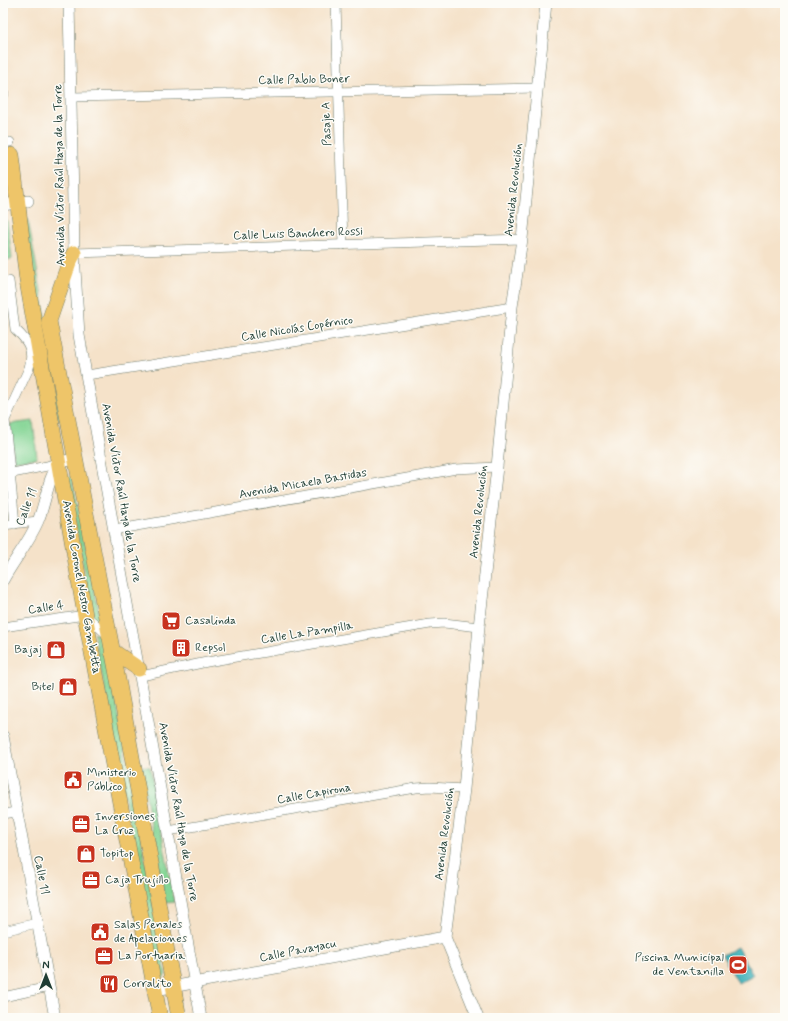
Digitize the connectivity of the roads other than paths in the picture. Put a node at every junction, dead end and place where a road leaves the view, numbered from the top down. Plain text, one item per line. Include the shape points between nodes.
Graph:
1 (69, 3) edge
2 (336, 3) edge
3 (546, 3) edge
4 (538, 88) junction
5 (338, 91) junction
6 (71, 97) junction
7 (7, 149) edge
8 (16, 203) edge
9 (522, 239) junction
10 (343, 245) junction
11 (74, 253) junction
12 (6, 281) edge
13 (27, 281) junction
14 (512, 307) junction
15 (87, 375) junction
16 (4, 420) edge
17 (70, 429) junction
18 (54, 432) junction
19 (76, 459) junction
20 (59, 462) junction
21 (497, 467) junction
22 (7, 475) edge
23 (79, 475) junction
24 (61, 477) junction
25 (38, 521) junction
26 (15, 524) junction
27 (3, 525) edge
28 (114, 530) junction
29 (3, 580) edge
30 (85, 615) junction
31 (3, 626) edge
32 (479, 627) junction
33 (109, 636) junction
34 (112, 652) junction
35 (140, 673) junction
36 (3, 736) edge
37 (464, 789) junction
38 (16, 812) junction
39 (3, 814) edge
40 (168, 831) junction
41 (37, 923) junction
42 (3, 931) edge
43 (445, 937) junction
44 (195, 984) junction
45 (50, 987) junction
46 (173, 987) junction
47 (155, 990) junction
48 (3, 997) edge
49 (55, 1018) edge
50 (160, 1018) edge
51 (179, 1018) edge
52 (201, 1018) edge
53 (478, 1018) edge

1 - 6 street, Avenida Víctor Raúl Haya de la Torre
2 - 5 street, Pasaje A
3 - 4 street, Avenida Revolución
4 - 5 street, Calle Pablo Boner
4 - 9 street, Avenida Revolución
5 - 6 street, Calle Pablo Boner
5 - 10 street, Pasaje A
6 - 11 street, Avenida Víctor Raúl Haya de la Torre
7 - 8 highway, Avenida Coronel Nestor Gambetta
8 - 13 highway, Avenida Coronel Nestor Gambetta
9 - 10 street, Calle Luis Banchero Rossi
9 - 14 street, Avenida Revolución
10 - 11 street, Calle Luis Banchero Rossi
11 - 15 street, Avenida Víctor Raúl Haya de la Torre via 78,322
11 - 17 highway, Avenida Coronel Nestor Gambetta via 49,321
12 - 13 street
12 - 16 street via 15,329 28,344 31,360
13 - 18 highway, Avenida Coronel Nestor Gambetta
14 - 15 street, Calle Nicolás Copérnico
14 - 21 street, Avenida Revolución
15 - 28 street, Avenida Víctor Raúl Haya de la Torre
16 - 22 street
17 - 18 highway via 62,434
17 - 19 highway, Avenida Coronel Nestor Gambetta
18 - 20 highway, Avenida Coronel Nestor Gambetta
19 - 20 street
19 - 23 highway, Avenida Coronel Nestor Gambetta
20 - 22 street
20 - 24 highway, Avenida Coronel Nestor Gambetta
20 - 25 street, Calle 11 via 53,470
21 - 28 street, Avenida Micaela Bastidas via 456,469
21 - 32 street, Avenida Revolución
22 - 26 street
23 - 24 highway via 68,473
23 - 33 highway, Avenida Coronel Nestor Gambetta
24 - 30 highway, Avenida Coronel Nestor Gambetta
25 - 26 street
25 - 29 street, Calle 11
26 - 27 street
28 - 35 street, Avenida Víctor Raúl Haya de la Torre
30 - 31 street, Calle 4
30 - 33 street
30 - 47 highway, Avenida Coronel Nestor Gambetta
32 - 35 street, Calle La Pampilla via 430,624
32 - 37 street, Avenida Revolución
33 - 34 highway, Avenida Coronel Nestor Gambetta
34 - 35 highway
34 - 46 highway, Avenida Coronel Nestor Gambetta
35 - 40 street, Avenida Víctor Raúl Haya de la Torre
36 - 38 street, Calle 11
37 - 40 street, Calle Capirona via 416,788
37 - 43 street, Avenida Revolución
38 - 39 street
38 - 41 street, Calle 11
40 - 44 street, Avenida Víctor Raúl Haya de la Torre
41 - 42 street
41 - 45 street, Calle 11
43 - 44 street, Calle Pavayacu
43 - 53 street, Avenida Revolución
44 - 46 street, Calle Pavayacu
44 - 52 street, Avenida Víctor Raúl Haya de la Torre
45 - 48 street
45 - 49 street, Calle 11
46 - 47 street, Calle Pavayacu
46 - 51 highway, Avenida Coronel Nestor Gambetta
47 - 50 highway, Avenida Coronel Nestor Gambetta

